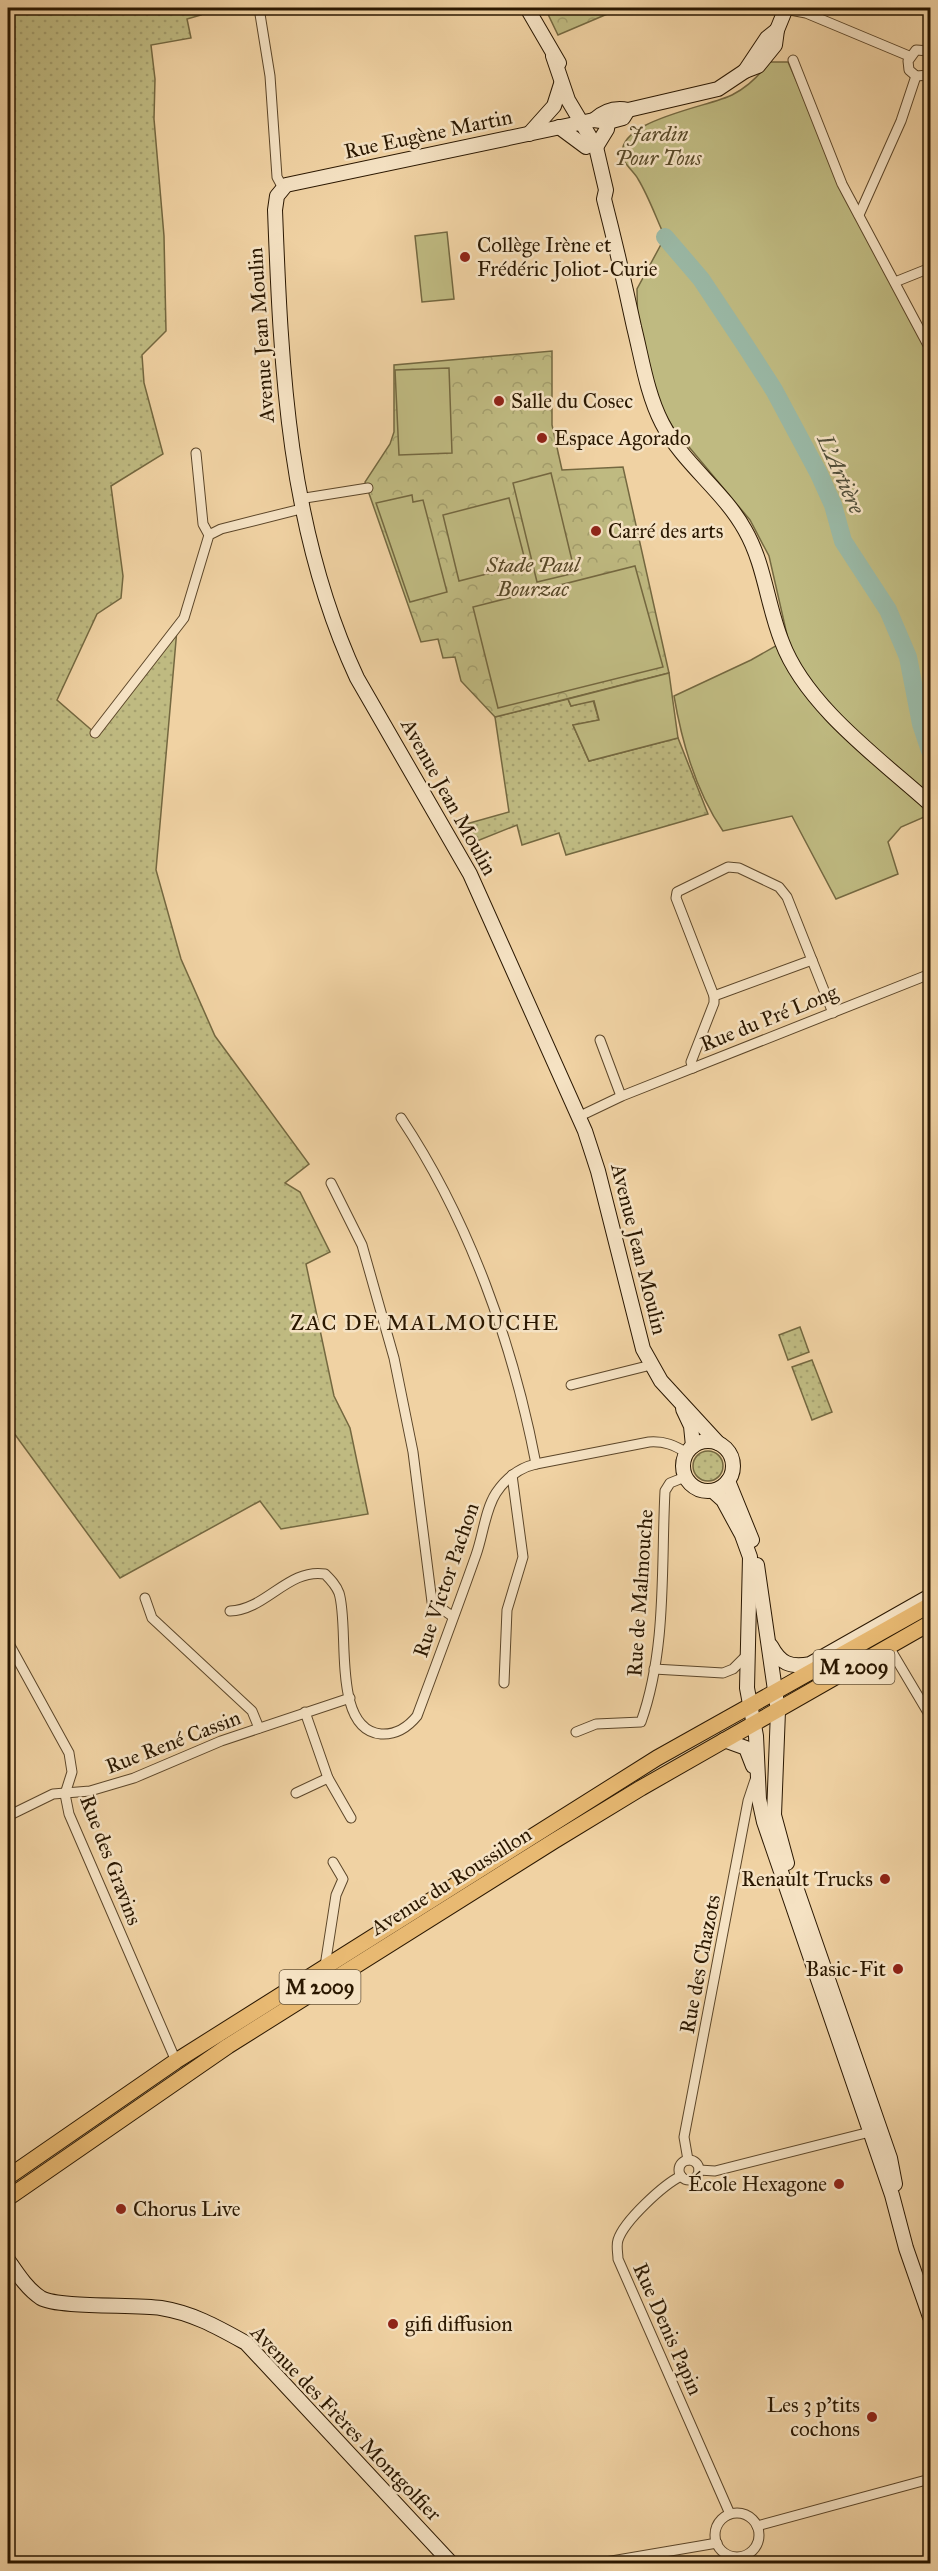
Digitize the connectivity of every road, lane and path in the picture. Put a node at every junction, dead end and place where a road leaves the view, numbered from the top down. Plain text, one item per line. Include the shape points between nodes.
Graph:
1 (259, 8) edge
2 (527, 8) edge
3 (786, 8) edge
4 (930, 50) edge
5 (553, 56) junction
6 (909, 57) junction
7 (793, 60) dead end
8 (930, 75) edge
9 (916, 76) junction
10 (561, 84) junction
11 (595, 121) junction
12 (559, 128) junction
13 (529, 134) junction
14 (591, 147) junction
15 (283, 188) junction
16 (859, 215) junction
17 (930, 268) edge
18 (895, 282) junction
19 (930, 349) edge
20 (196, 453) dead end
21 (368, 488) dead end
22 (300, 504) junction
23 (209, 535) junction
24 (95, 733) dead end
25 (930, 804) edge
26 (812, 960) junction
27 (930, 974) edge
28 (714, 996) junction
29 (833, 1013) junction
30 (600, 1040) dead end
31 (693, 1068) junction
32 (621, 1096) junction
33 (578, 1117) junction
34 (401, 1118) dead end
35 (331, 1183) dead end
36 (651, 1365) junction
37 (571, 1385) dead end
38 (681, 1404) junction
39 (718, 1443) junction
40 (690, 1449) junction
41 (536, 1464) junction
42 (512, 1475) junction
43 (685, 1477) junction
44 (728, 1481) junction
45 (713, 1491) junction
46 (930, 1596) edge
47 (145, 1598) dead end
48 (930, 1605) edge
49 (230, 1611) dead end
50 (452, 1616) junction
51 (930, 1623) edge
52 (767, 1639) junction
53 (8, 1642) edge
54 (889, 1647) junction
55 (748, 1654) junction
56 (822, 1661) junction
57 (654, 1669) junction
58 (504, 1683) dead end
59 (777, 1692) junction
60 (350, 1698) junction
61 (749, 1705) junction
62 (778, 1711) junction
63 (305, 1712) junction
64 (930, 1716) edge
65 (754, 1724) junction
66 (259, 1728) junction
67 (576, 1732) dead end
68 (724, 1740) junction
69 (756, 1775) junction
70 (327, 1778) junction
71 (296, 1793) dead end
72 (65, 1794) junction
73 (753, 1800) junction
74 (774, 1800) junction
75 (8, 1816) edge
76 (351, 1818) dead end
77 (333, 1862) dead end
78 (325, 1966) junction
79 (176, 2061) junction
80 (874, 2127) junction
81 (688, 2160) junction
82 (699, 2170) junction
83 (681, 2176) junction
84 (8, 2177) edge
85 (25, 2186) junction
86 (8, 2198) edge
87 (8, 2205) edge
88 (8, 2260) edge
89 (930, 2303) edge
90 (930, 2317) edge
91 (930, 2479) edge
92 (730, 2514) junction
93 (758, 2526) junction
94 (717, 2543) junction
95 (746, 2560) edge
96 (452, 2564) edge
97 (594, 2564) edge

1 - 15 street via 270,76 277,177
2 - 5 main road
3 - 6 street
3 - 11 main road, Rue Eugène Martin via 777,30 766,38 745,71 717,89 628,110 622,118
4 - 6 street via 920,48
5 - 10 main road
5 - 11 main road
6 - 9 street via 909,70
7 - 16 street via 827,150
8 - 9 street
9 - 16 street via 902,121
10 - 11 main road via 572,107
10 - 13 main road via 554,106
11 - 12 main road, Rue Eugène Martin
11 - 14 main road
11 - 14 main road via 607,129
12 - 13 main road, Rue Eugène Martin
12 - 14 main road
13 - 15 main road, Rue Eugène Martin via 291,183
14 - 25 main road via 606,190 604,199 648,385 661,422 678,450 746,530 762,567 781,641 796,672 817,700
15 - 22 main road, Avenue Jean Moulin via 275,210 281,340 289,440
16 - 18 street
17 - 18 street
18 - 19 street
20 - 23 street via 202,524
21 - 22 street
22 - 23 street
22 - 33 main road, Avenue Jean Moulin via 317,577 343,649 470,874
23 - 24 street via 184,618
26 - 28 street
26 - 28 street via 787,897 779,887 739,868 728,867 676,892
26 - 29 street
27 - 29 street, Rue du Pré Long
28 - 31 street via 691,1062
29 - 31 street, Rue du Pré Long
30 - 32 street
31 - 32 street, Rue du Pré Long
32 - 33 street, Rue du Pré Long
33 - 36 main road, Avenue Jean Moulin via 598,1171 637,1329
34 - 41 street via 440,1183 478,1268 524,1410
35 - 50 street via 362,1245 394,1358 413,1452 432,1602
36 - 37 street
36 - 38 main road, Avenue Jean Moulin
38 - 39 main road, Avenue Jean Moulin
38 - 40 main road, Avenue Jean Moulin via 691,1426
39 - 40 main road via 703,1442
39 - 44 main road via 732,1460
40 - 41 street, Rue Victor Pachon via 662,1441
40 - 43 main road via 683,1465
41 - 42 street, Rue Victor Pachon
42 - 50 street, Rue Victor Pachon via 490,1505 484,1533
42 - 58 street via 523,1557 507,1610
43 - 45 main road via 697,1489
43 - 57 street, Rue de Malmouche via 670,1483 665,1491
44 - 45 main road
44 - 52 main road via 754,1548
45 - 55 main road via 723,1500 750,1557
46 - 56 main road
47 - 66 street, Rue René Cassin via 152,1618 252,1711
48 - 56 main road, Avenue du Roussillon / M 2009
49 - 60 street via 245,1611 307,1574 325,1574 333,1581 340,1598
50 - 60 street, Rue Victor Pachon via 417,1716 410,1724 394,1733 366,1730 356,1718
51 - 54 main road, Avenue du Roussillon / M 2009
52 - 56 main road via 784,1663 801,1666
52 - 59 main road
53 - 72 street, Rue des Gravins via 69,1753 72,1772
54 - 62 main road, Avenue du Roussillon / M 2009
54 - 64 street
55 - 57 street via 723,1673
55 - 61 main road
56 - 59 main road, Avenue du Roussillon / M 2009
57 - 67 street, Rue de Malmouche via 641,1722 596,1724
59 - 61 main road, Avenue du Roussillon / M 2009
59 - 62 main road
60 - 63 street, Rue René Cassin
61 - 65 main road
61 - 78 main road, Avenue du Roussillon / M 2009 via 657,1758
62 - 65 main road, Avenue du Roussillon / M 2009
62 - 74 main road
63 - 66 street, Rue René Cassin
63 - 70 street
65 - 68 main road, Avenue du Roussillon / M 2009
65 - 69 main road
66 - 72 street, Rue René Cassin via 134,1778
68 - 69 main road via 746,1748
68 - 85 main road, Avenue du Roussillon / M 2009 via 228,2046
69 - 73 main road
70 - 71 street
70 - 76 street
72 - 75 street, Rue René Cassin via 44,1798
72 - 79 street, Rue des Gravins via 69,1814
73 - 74 street
73 - 80 main road
73 - 81 street, Rue des Chazots via 744,1825 684,2137
74 - 80 main road via 786,1859
77 - 78 street via 343,1879 336,1895
78 - 79 main road, Avenue du Roussillon / M 2009
79 - 84 main road, Avenue du Roussillon / M 2009
80 - 82 street via 715,2171
80 - 89 main road via 890,2158 908,2238
80 - 90 main road
81 - 82 street via 696,2163
81 - 83 street via 680,2166
82 - 83 street via 692,2180
83 - 92 street, Rue Denis Papin via 667,2183 623,2230 617,2242 618,2259
85 - 86 main road, Avenue du Roussillon / M 2009
85 - 87 main road
88 - 96 main road, Avenue des Frères Montgolfier via 26,2285 50,2301 180,2312 216,2325 246,2343
91 - 93 street
92 - 93 street via 747,2515
92 - 94 street via 718,2524
93 - 95 street via 759,2539
94 - 95 street via 726,2554
94 - 97 street

